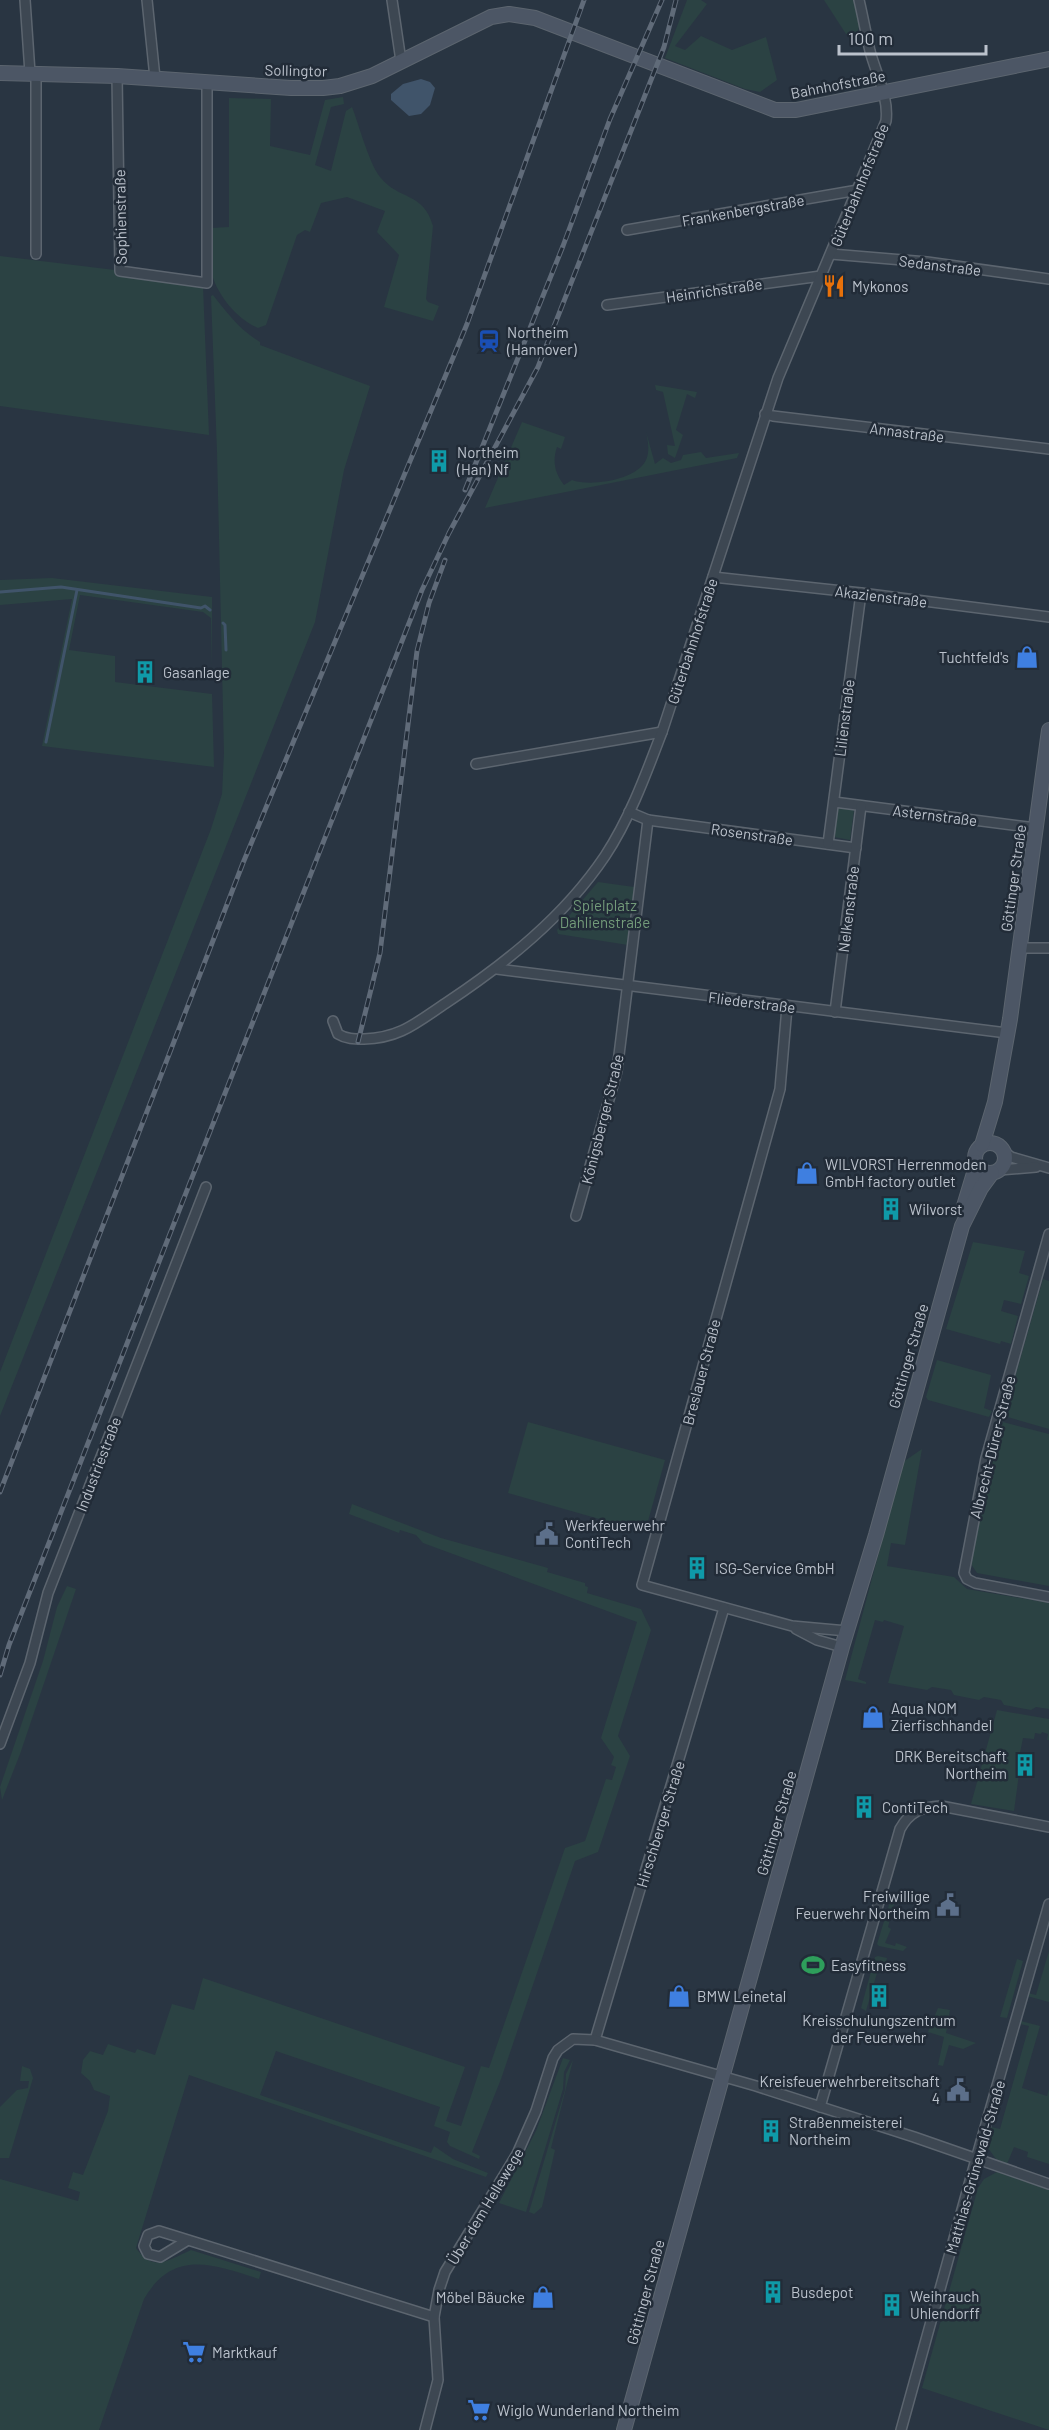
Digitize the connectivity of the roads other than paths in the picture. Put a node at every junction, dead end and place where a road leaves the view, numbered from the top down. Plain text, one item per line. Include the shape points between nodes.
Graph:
1 (25, 0) edge
2 (147, 0) edge
3 (392, 0) edge
4 (859, 0) edge
5 (606, 45) joint
6 (1049, 59) edge
7 (401, 61) junction
8 (0, 73) edge
9 (33, 73) junction
10 (117, 76) junction
11 (155, 78) junction
12 (207, 82) junction
13 (883, 93) junction
14 (858, 190) junction
15 (627, 230) dead end
16 (36, 254) dead end
17 (831, 254) junction
18 (821, 276) junction
19 (1049, 279) edge
20 (607, 304) dead end
21 (765, 414) junction
22 (1049, 449) edge
23 (713, 577) junction
24 (861, 592) junction
25 (1049, 617) edge
26 (1049, 730) edge
27 (662, 732) junction
28 (476, 764) dead end
29 (834, 802) junction
30 (861, 806) junction
31 (629, 812) junction
32 (648, 820) junction
33 (1036, 828) junction
34 (828, 844) junction
35 (856, 848) junction
36 (1020, 948) junction
37 (1049, 948) edge
38 (498, 969) junction
39 (629, 986) junction
40 (788, 1007) junction
41 (835, 1012) junction
42 (333, 1021) dead end
43 (1007, 1033) junction
44 (994, 1102) junction
45 (982, 1145) junction
46 (1001, 1148) junction
47 (975, 1162) junction
48 (1045, 1167) edge
49 (996, 1171) junction
50 (206, 1187) dead end
51 (576, 1216) dead end
52 (962, 1226) junction
53 (1049, 1234) edge
54 (1049, 1597) edge
55 (724, 1608) junction
56 (792, 1626) junction
57 (847, 1631) junction
58 (842, 1647) junction
59 (0, 1744) edge
60 (1049, 1827) edge
61 (1049, 1904) edge
62 (595, 2040) junction
63 (722, 2076) junction
64 (820, 2107) junction
65 (976, 2159) junction
66 (1049, 2184) edge
67 (188, 2240) dead end
68 (434, 2317) junction
69 (425, 2430) edge
70 (624, 2430) edge
71 (901, 2430) edge

1 - 9 street
2 - 11 street
3 - 7 street
4 - 13 street, Güterbahnhofstraße
5 - 7 main road, Sollingtor via 535,18 500,15
5 - 13 main road, Bahnhofstraße via 775,110 796,110
6 - 13 main road, Bahnhofstraße
7 - 12 main road, Sollingtor via 372,76 331,87
8 - 9 main road, Sollingtor
9 - 10 main road, Sollingtor
9 - 16 street
10 - 11 main road, Sollingtor
10 - 12 street, Sophienstraße via 120,271 207,283
11 - 12 main road, Sollingtor
13 - 14 street, Güterbahnhofstraße via 886,121
14 - 15 street, Frankenbergstraße
14 - 17 street, Güterbahnhofstraße
17 - 18 street, Güterbahnhofstraße
17 - 19 street, Sedanstraße
18 - 20 street, Heinrichstraße
18 - 21 street, Güterbahnhofstraße
21 - 22 street, Annastraße
21 - 23 street, Güterbahnhofstraße
23 - 24 street, Akazienstraße
23 - 27 street, Güterbahnhofstraße
24 - 25 street, Akazienstraße
24 - 29 street, Lilienstraße
26 - 33 main road, Göttinger Straße
27 - 28 street
27 - 31 street, Güterbahnhofstraße
29 - 30 street, Asternstraße
29 - 34 street, Lilienstraße
30 - 33 street, Asternstraße
30 - 35 street, Nelkenstraße
31 - 32 street, Rosenstraße
31 - 38 street, Güterbahnhofstraße via 592,875
32 - 34 street, Rosenstraße
32 - 39 street, Königsberger Straße
33 - 36 main road, Göttinger Straße
34 - 35 street, Rosenstraße
35 - 41 street, Nelkenstraße
36 - 37 street
36 - 43 main road, Göttinger Straße
38 - 39 street, Fliederstraße
38 - 42 street, Güterbahnhofstraße via 393,1036 348,1039 338,1034
39 - 40 street, Fliederstraße
39 - 51 street, Königsberger Straße via 617,1071
40 - 41 street, Fliederstraße
40 - 55 street, Breslauer Straße via 780,1089 642,1585
41 - 43 street, Fliederstraße
43 - 44 main road, Göttinger Straße
44 - 45 main road, Göttinger Straße
44 - 46 main road, Göttinger Straße
45 - 46 main road via 990,1143
45 - 47 main road, Göttinger Straße via 975,1154
46 - 48 street via 1011,1157
46 - 49 main road, Göttinger Straße via 1005,1160
47 - 49 main road via 981,1171
47 - 52 main road, Göttinger Straße
48 - 49 street
49 - 52 main road, Göttinger Straße via 981,1188
50 - 59 street, Industriestraße via 48,1593 30,1663
52 - 57 main road, Göttinger Straße
53 - 54 street, Albrecht-Dürer-Straße via 986,1458 964,1573 967,1580 975,1583
55 - 56 street, Breslauer Straße
55 - 62 street, Hirschberger Straße
56 - 57 street, Breslauer Straße
56 - 58 street, Breslauer Straße via 817,1640
57 - 58 main road, Göttinger Straße
58 - 63 main road, Göttinger Straße
60 - 64 street via 941,1806 914,1811 906,1819 897,1838
61 - 65 street, Matthias-Grünewald-Straße
62 - 63 street, Über dem Hellewege
62 - 68 street, Über dem Hellewege via 573,2039 553,2058 517,2154 445,2272
63 - 64 street, Über dem Hellewege
63 - 70 main road, Göttinger Straße
64 - 65 street, Über dem Hellewege
65 - 66 street, Über dem Hellewege
65 - 71 street, Matthias-Grünewald-Straße
67 - 68 street
68 - 69 street, Über dem Hellewege via 438,2380

